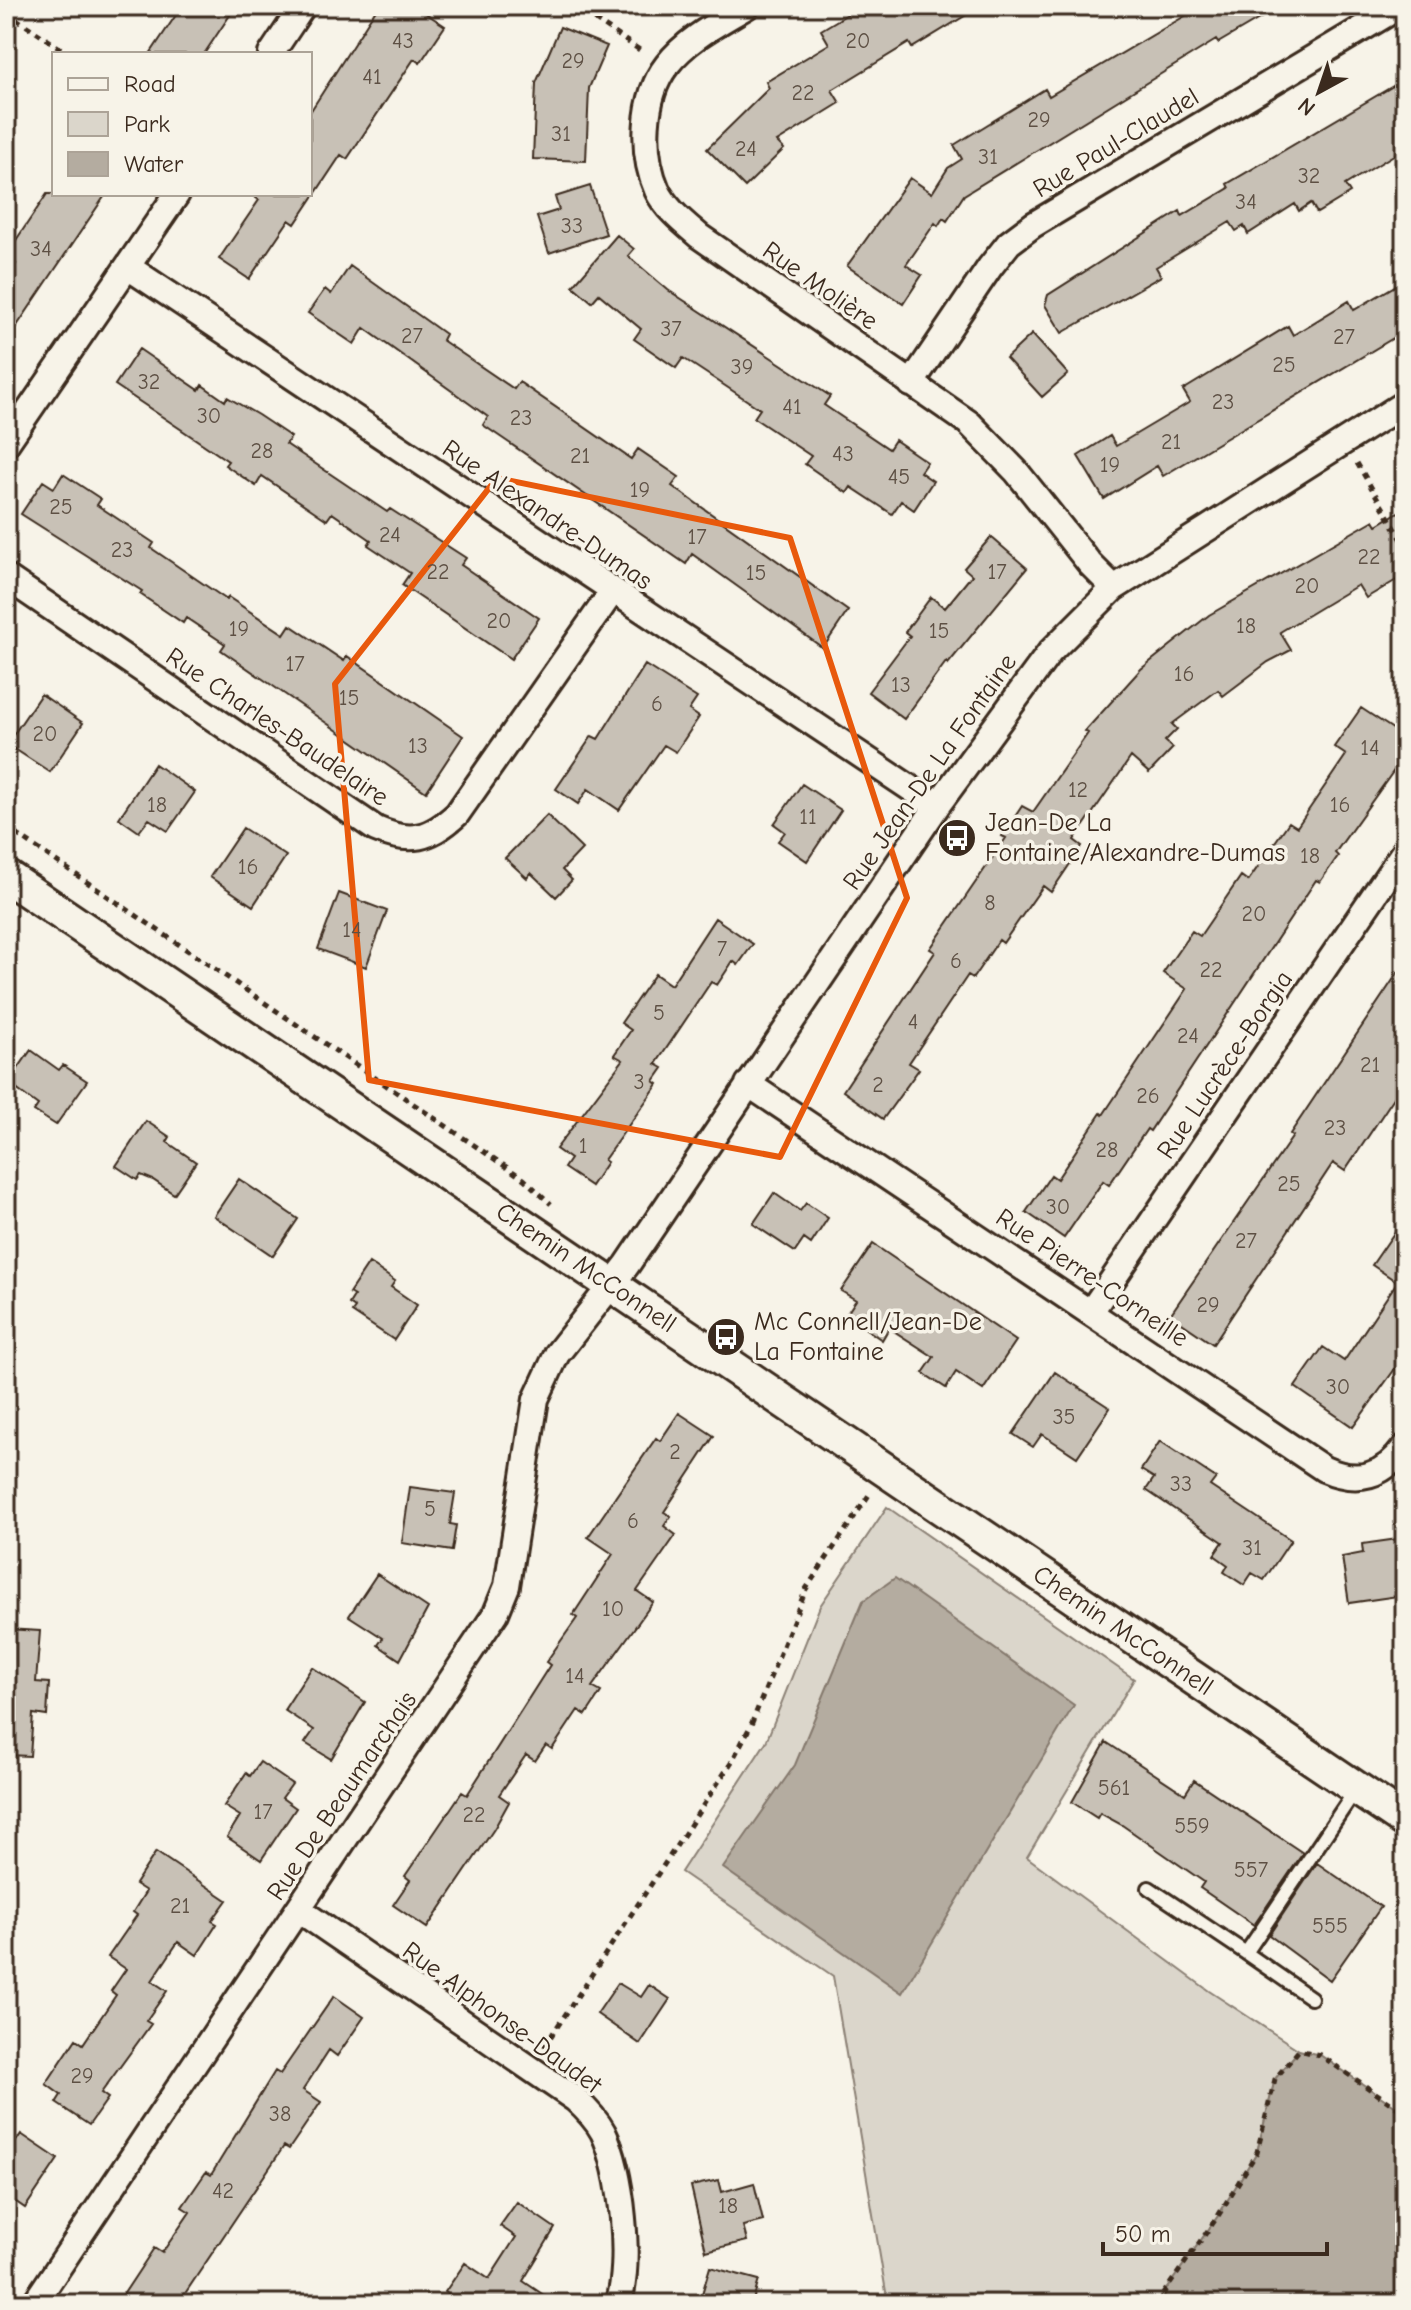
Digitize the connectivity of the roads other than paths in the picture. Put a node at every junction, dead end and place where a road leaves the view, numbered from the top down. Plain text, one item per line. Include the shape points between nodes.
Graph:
1 (303, 6) edge
2 (747, 6) edge
3 (1400, 6) edge
4 (272, 52) edge
5 (176, 196) edge
6 (128, 267) junction
7 (911, 384) junction
8 (1405, 403) edge
9 (6, 444) edge
10 (6, 577) edge
11 (1114, 588) junction
12 (612, 592) junction
13 (937, 806) junction
14 (1405, 850) edge
15 (6, 876) edge
16 (748, 1084) junction
17 (611, 1285) junction
18 (1092, 1310) junction
19 (1405, 1447) edge
20 (1357, 1788) junction
21 (1405, 1821) edge
22 (1149, 1888) dead end
23 (299, 1910) junction
24 (1246, 1953) junction
25 (1311, 1998) dead end
26 (34, 2304) edge
27 (618, 2304) edge

1 - 4 street
2 - 7 street, Rue Molière via 702,33 665,67 654,92 646,138 658,192 699,236
3 - 7 street, Rue Paul-Claudel via 1009,243
5 - 6 street
6 - 9 street
6 - 12 street, Rue Alexandre-Dumas
7 - 11 street, Rue Molière via 969,423
8 - 11 street, Rue Jean-De La Fontaine
10 - 12 street, Rue Charles-Baudelaire via 376,829 397,838 420,839 457,814
11 - 13 street, Rue Jean-De La Fontaine via 1050,652
12 - 13 street, Rue Alexandre-Dumas
13 - 16 street, Rue Jean-De La Fontaine
14 - 18 street, Rue Lucrèce-Borgia
15 - 17 street, Chemin McConnell
16 - 17 street, Rue Jean-De La Fontaine
16 - 18 street, Rue Pierre-Corneille
17 - 20 street, Chemin McConnell
17 - 23 street, Rue De Beaumarchais via 557,1354 536,1399 507,1586 496,1613
18 - 19 street, Rue Pierre-Corneille via 1324,1469 1343,1477 1367,1477 1386,1469
20 - 21 street, Chemin McConnell
20 - 24 lane
22 - 24 lane
23 - 26 street, Rue De Beaumarchais
23 - 27 street, Rue Alphonse-Daudet via 590,2113 612,2154 627,2258
24 - 25 lane

